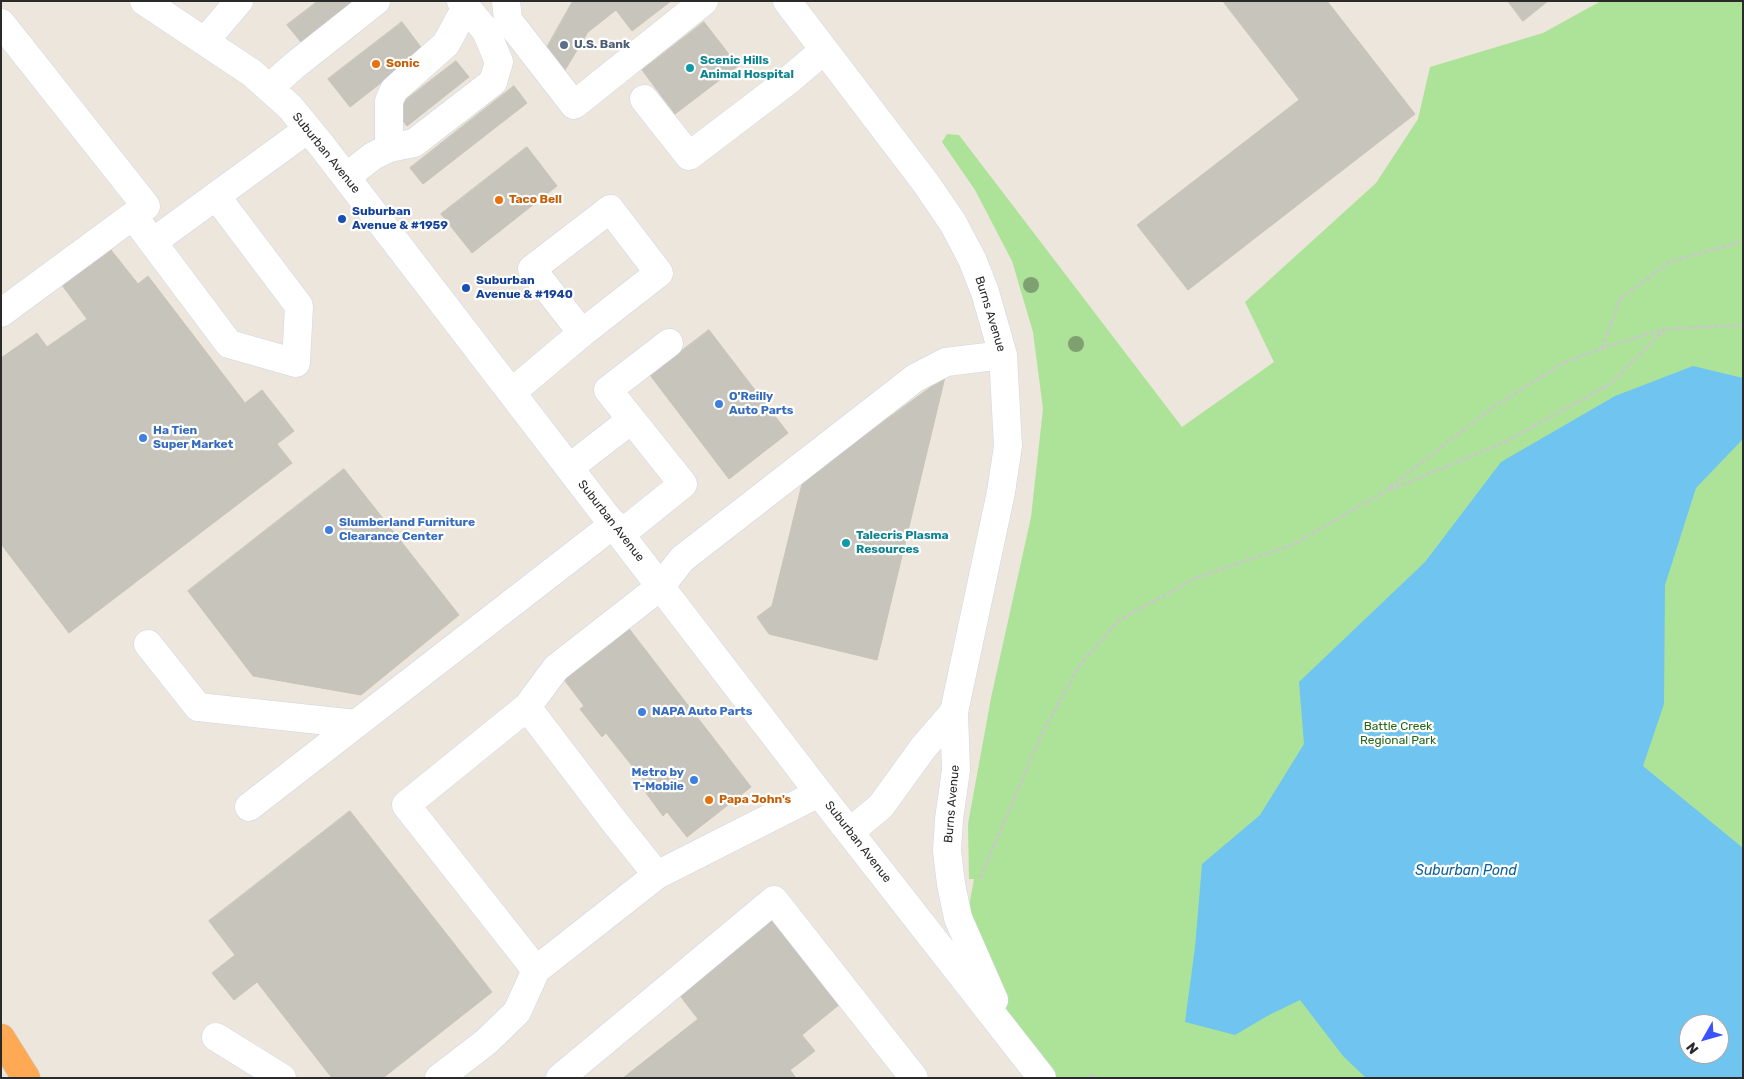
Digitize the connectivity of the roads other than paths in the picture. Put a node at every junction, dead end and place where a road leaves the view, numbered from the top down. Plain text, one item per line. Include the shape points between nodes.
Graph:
1 (144, 1) edge
2 (238, 1) edge
3 (376, 1) edge
4 (506, 1) edge
5 (704, 1) edge
6 (787, 1) edge
7 (463, 4) edge
8 (1, 23) edge
9 (205, 41) junction
10 (824, 50) junction
11 (269, 88) junction
12 (644, 99) dead end
13 (308, 129) junction
14 (389, 148) junction
15 (346, 177) junction
16 (216, 196) junction
17 (134, 216) junction
18 (153, 242) junction
19 (1, 313) edge
20 (582, 333) junction
21 (669, 343) dead end
22 (1003, 355) junction
23 (512, 392) junction
24 (631, 420) junction
25 (570, 468) junction
26 (617, 529) junction
27 (661, 586) junction
28 (148, 644) dead end
29 (527, 707) junction
30 (954, 712) junction
31 (356, 724) junction
32 (819, 793) junction
33 (249, 807) dead end
34 (850, 832) junction
35 (657, 875) junction
36 (536, 970) junction
37 (1010, 1036) junction
38 (216, 1037) dead end
39 (1, 1038) edge
40 (26, 1078) edge
41 (282, 1078) edge
42 (439, 1078) edge
43 (560, 1078) edge
44 (914, 1078) edge
45 (1042, 1078) edge

1 - 9 street, Suburban Avenue
2 - 9 street
3 - 11 street
4 - 5 street via 508,20 574,105
6 - 10 street, Burns Avenue
7 - 14 street via 446,44 394,90 389,101
7 - 14 street via 486,30 499,62 493,82 414,143
8 - 17 street via 146,206
9 - 11 street, Suburban Avenue
10 - 12 street via 689,156
10 - 22 street, Burns Avenue via 953,223 985,292
11 - 13 street, Suburban Avenue
13 - 15 street, Suburban Avenue
13 - 16 street
14 - 15 street
15 - 23 street, Suburban Avenue
16 - 18 street
16 - 18 street via 299,306 296,363 229,344
17 - 18 street
17 - 19 street
20 - 20 street via 658,273 610,209 532,269
20 - 23 street
21 - 24 street via 608,390
22 - 27 street via 946,362 914,378 682,558
22 - 30 street, Burns Avenue via 1008,446 1002,492
23 - 25 street, Suburban Avenue
24 - 25 street
24 - 26 street via 683,484
25 - 26 street, Suburban Avenue
26 - 27 street, Suburban Avenue
26 - 31 street
27 - 29 street via 556,668
27 - 32 street, Suburban Avenue
28 - 31 street via 198,707
29 - 35 street
29 - 36 street via 406,805
30 - 34 street, Burns Avenue via 881,806
30 - 37 street, Burns Avenue via 956,770 947,851 950,884 958,918
31 - 33 street
32 - 34 street, Suburban Avenue
32 - 35 street
34 - 37 street, Suburban Avenue
35 - 36 street
36 - 42 street via 517,1012 486,1042
37 - 45 street, Suburban Avenue
38 - 41 street
39 - 40 highway
43 - 44 street via 774,900

